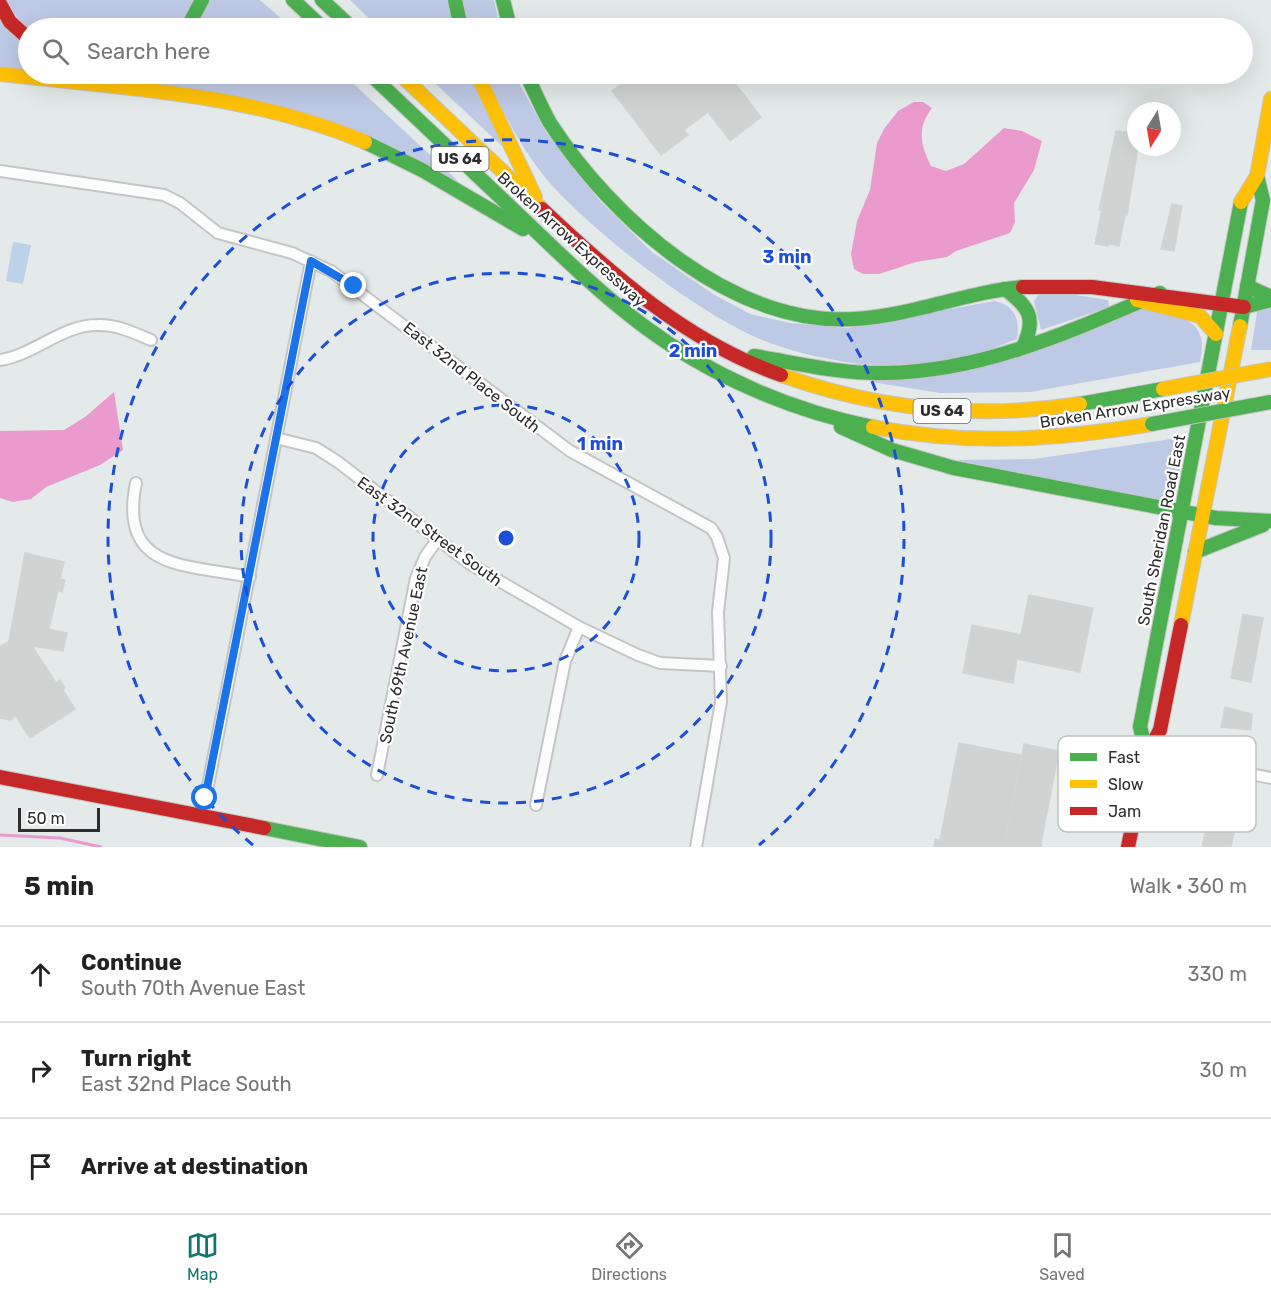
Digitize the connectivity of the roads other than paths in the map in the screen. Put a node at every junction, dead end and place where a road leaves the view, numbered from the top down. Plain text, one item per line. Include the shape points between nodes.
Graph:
1 (202, 0) edge
2 (293, 0) edge
3 (322, 0) edge
4 (455, 0) edge
5 (504, 0) edge
6 (0, 4) edge
7 (192, 18) edge
8 (312, 18) edge
9 (341, 18) edge
10 (459, 18) edge
11 (508, 18) edge
12 (18, 29) edge
13 (0, 74) edge
14 (18, 76) edge
15 (82, 84) edge
16 (381, 84) edge
17 (411, 84) edge
18 (482, 84) edge
19 (531, 84) edge
20 (1271, 99) edge
21 (0, 171) edge
22 (1257, 176) junction
23 (538, 205) junction
24 (550, 245) junction
25 (311, 261) junction
26 (1247, 286) junction
27 (1005, 289) junction
28 (1121, 292) junction
29 (1160, 293) junction
30 (1271, 299) edge
31 (1141, 302) junction
32 (1222, 304) junction
33 (1244, 307) junction
34 (1216, 334) junction
35 (151, 339) dead end
36 (1023, 347) junction
37 (728, 352) junction
38 (0, 360) edge
39 (1271, 369) edge
40 (762, 392) junction
41 (1271, 402) edge
42 (276, 438) junction
43 (136, 483) dead end
44 (1182, 511) junction
45 (1203, 515) junction
46 (1270, 521) edge
47 (437, 540) junction
48 (1195, 552) junction
49 (250, 577) junction
50 (579, 627) junction
51 (721, 666) junction
52 (1142, 736) edge
53 (1157, 736) edge
54 (377, 775) dead end
55 (1256, 775) edge
56 (0, 777) edge
57 (1271, 778) edge
58 (536, 805) dead end
59 (202, 816) junction
60 (1131, 832) edge
61 (360, 847) edge
62 (696, 847) edge
63 (1128, 847) edge

1 - 7 main road
2 - 8 main road
3 - 9 main road
4 - 10 main road
5 - 11 main road
6 - 12 main road
13 - 14 main road
15 - 24 main road via 278,112 354,136 427,171
16 - 24 main road, Broken Arrow Expressway / US 64
17 - 23 main road, Broken Arrow Expressway / US 64
18 - 23 main road
19 - 27 main road via 549,120 579,162 622,208 686,267 737,297 786,313 837,319 894,313
20 - 22 main road, South Sheridan Road East
21 - 25 street, East 32nd Place South via 164,195 218,233
22 - 26 main road, South Sheridan Road East via 1263,200
22 - 32 main road, South Sheridan Road East via 1242,197
23 - 37 main road, Broken Arrow Expressway / US 64 via 652,306
24 - 40 main road, Broken Arrow Expressway / US 64 via 650,330 689,356
25 - 42 street
25 - 51 street, East 32nd Place South via 354,286 570,451 705,524 722,548 718,624
26 - 30 main road
26 - 33 main road, South Sheridan Road East
27 - 28 main road via 1070,286
27 - 36 main road via 1030,312 1031,329
28 - 29 main road
28 - 31 main road
29 - 31 main road
29 - 32 main road
30 - 33 main road
31 - 34 main road via 1200,316
31 - 36 main road
32 - 33 main road
32 - 34 main road, South Sheridan Road East
33 - 45 main road, South Sheridan Road East
34 - 44 main road, South Sheridan Road East
35 - 38 street via 116,327 90,325
36 - 37 main road via 983,361 886,373
37 - 39 main road, Broken Arrow Expressway / US 64, bridge via 812,387 852,398 933,411 1036,410
40 - 41 main road, Broken Arrow Expressway / US 64, bridge via 860,424 967,439 1043,439
40 - 44 main road via 892,450 954,468
42 - 47 street, East 32nd Street South via 316,448
42 - 49 street
43 - 49 street via 131,518 137,536 148,550 172,562
44 - 45 main road
44 - 52 main road, South Sheridan Road East via 1140,728
45 - 46 main road
45 - 48 main road, South Sheridan Road East
46 - 48 main road
47 - 50 street, East 32nd Street South via 496,581
47 - 54 street, South 69th Avenue East via 416,579
48 - 53 main road, South Sheridan Road East
49 - 59 street
50 - 51 street, East 32nd Street South via 660,663
50 - 58 street via 565,661
51 - 62 street via 720,715
55 - 57 street
56 - 59 main road
59 - 61 main road
60 - 63 main road, South Sheridan Road East

